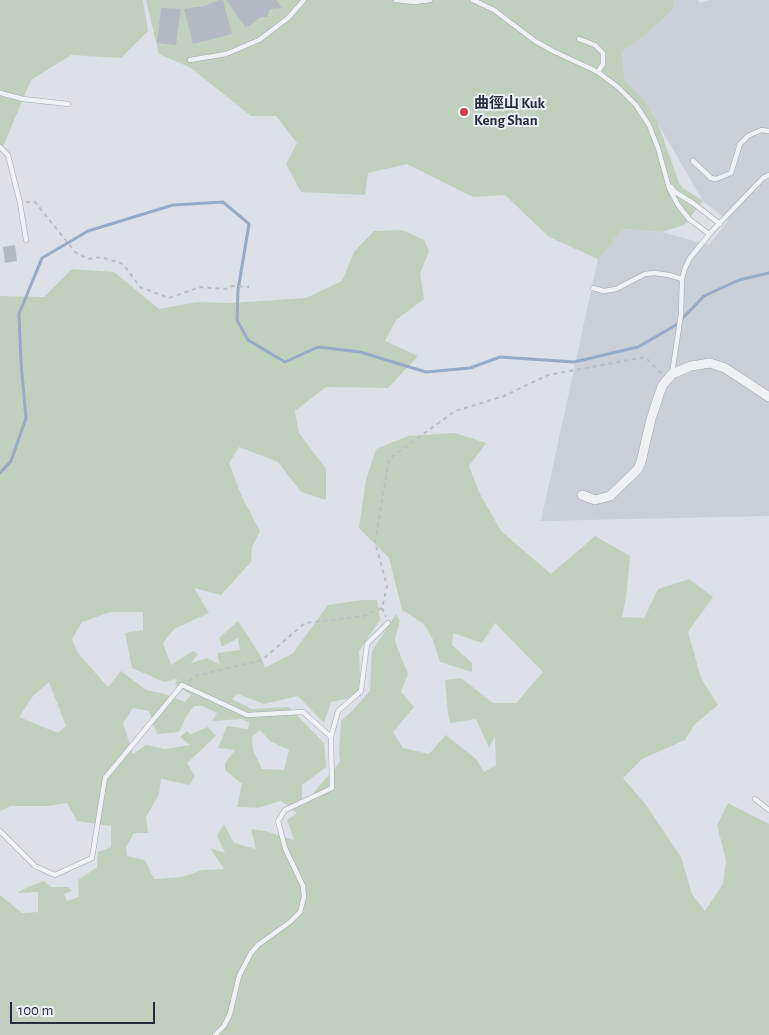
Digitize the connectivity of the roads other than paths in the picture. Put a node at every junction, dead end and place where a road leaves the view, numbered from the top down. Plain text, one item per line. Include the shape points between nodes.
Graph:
1 (304, 0) edge
2 (396, 0) edge
3 (430, 0) edge
4 (473, 0) edge
5 (579, 40) dead end
6 (190, 60) dead end
7 (598, 72) junction
8 (0, 94) edge
9 (68, 104) dead end
10 (769, 131) edge
11 (0, 147) edge
12 (693, 161) dead end
13 (769, 175) edge
14 (666, 179) junction
15 (720, 224) junction
16 (709, 234) junction
17 (26, 240) dead end
18 (682, 279) junction
19 (593, 288) dead end
20 (670, 376) junction
21 (769, 397) edge
22 (582, 495) dead end
23 (388, 623) road end
24 (331, 737) junction
25 (755, 799) dead end
26 (769, 810) edge
27 (0, 831) edge
28 (215, 1035) edge

1 - 6 lane via 288,18 259,40 226,54
2 - 3 lane
4 - 7 lane via 494,10 547,48
5 - 7 lane via 595,45 603,53
7 - 14 lane via 619,88 643,115 654,136
8 - 9 lane
10 - 12 lane via 761,130 748,136 740,144 731,173 716,179
11 - 17 lane via 8,155
13 - 15 lane
14 - 15 lane via 675,192
14 - 16 lane via 683,212
15 - 16 lane
16 - 18 lane via 684,268
18 - 19 lane via 654,273 645,274 616,289 604,291
18 - 20 lane via 681,314
20 - 21 street via 691,366 710,363 724,368
20 - 22 street via 656,402 638,470 610,496 595,500
23 - 24 lane via 367,644 361,691 338,711
24 - 27 lane via 303,712 247,715 182,685 105,778 92,858 56,875 35,866
24 - 28 lane via 332,788 285,810 278,821 285,848 303,886 300,912 250,953 230,1014
25 - 26 lane

